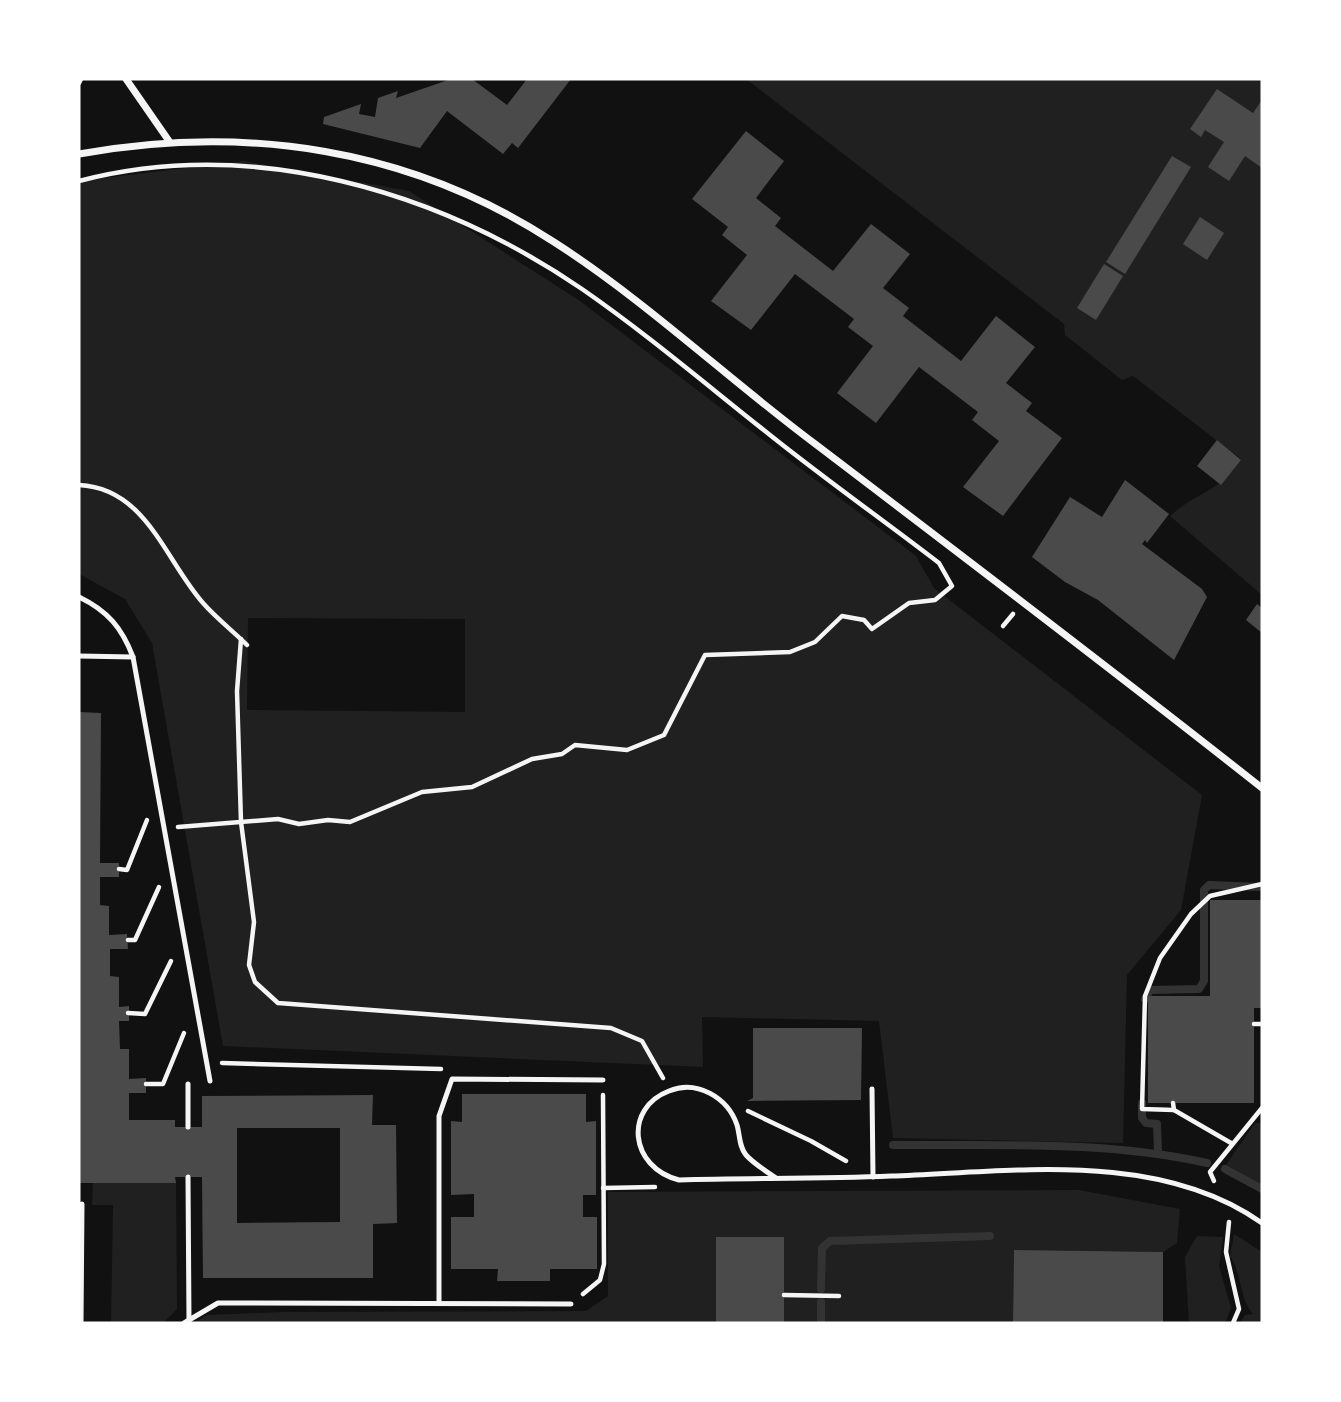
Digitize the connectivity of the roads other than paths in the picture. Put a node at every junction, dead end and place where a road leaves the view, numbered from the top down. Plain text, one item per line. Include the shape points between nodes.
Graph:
1 (127, 79) edge
2 (169, 141) junction
3 (79, 154) edge
4 (79, 597) edge
5 (79, 656) edge
6 (133, 657) junction
7 (1262, 788) edge
8 (603, 1080) road end
9 (210, 1081) dead end
10 (188, 1084) dead end
11 (872, 1089) dead end
12 (188, 1127) dead end
13 (188, 1177) dead end
14 (873, 1177) junction
15 (776, 1178) junction
16 (82, 1204) dead end
17 (1262, 1223) edge
18 (439, 1303) junction
19 (571, 1304) road end
20 (186, 1322) edge
21 (81, 1323) edge

1 - 2 street
2 - 3 street
2 - 7 street via 241,140 364,159 468,196 555,242
4 - 6 lane via 95,605 124,632
5 - 6 lane
6 - 9 lane
8 - 18 lane via 452,1079 439,1116
10 - 12 lane
11 - 14 lane
13 - 20 lane
14 - 15 lane
14 - 17 lane via 1101,1169 1157,1180 1232,1204
15 - 15 lane via 679,1180 654,1170 639,1147 638,1130 645,1113 669,1090 704,1090 722,1099 734,1116 746,1156
16 - 21 lane
18 - 19 lane
18 - 20 lane via 218,1303

